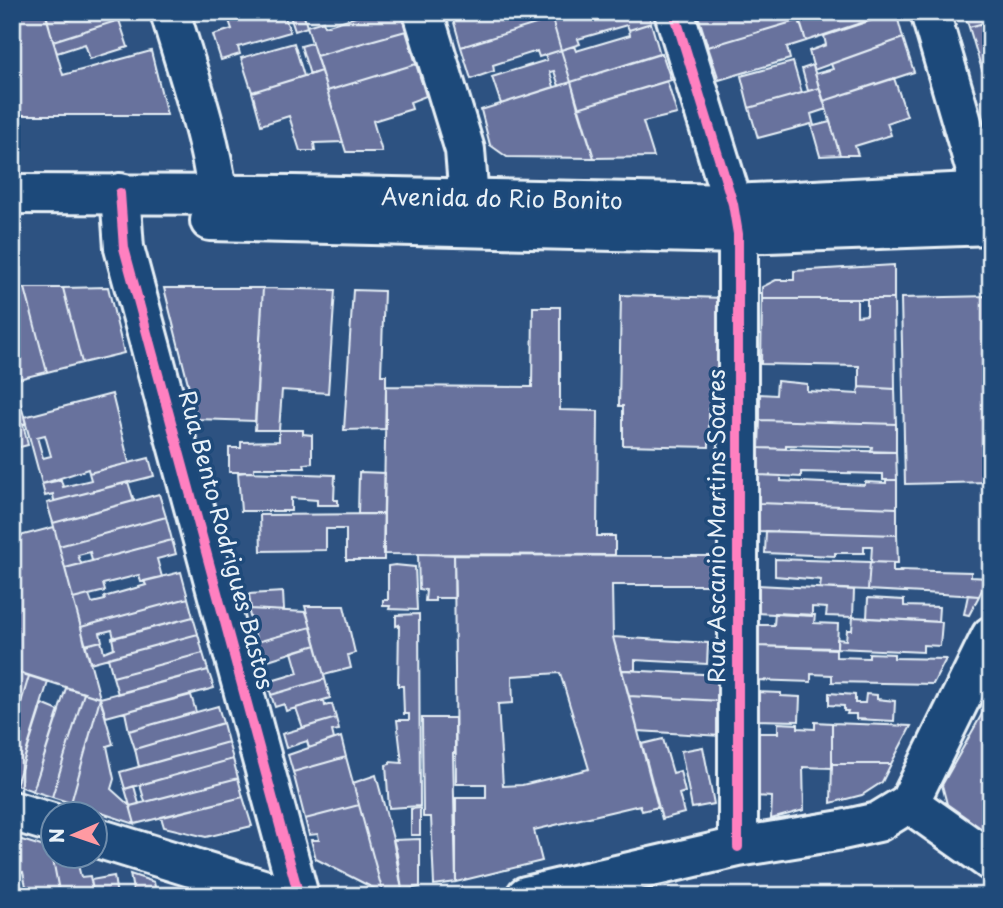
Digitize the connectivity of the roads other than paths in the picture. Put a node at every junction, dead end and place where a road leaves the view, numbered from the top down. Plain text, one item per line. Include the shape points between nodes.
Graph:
1 (170, 12) edge
2 (423, 12) edge
3 (674, 12) edge
4 (930, 12) edge
5 (12, 194) edge
6 (120, 206) junction
7 (219, 208) junction
8 (989, 208) edge
9 (469, 213) junction
10 (12, 219) edge
11 (736, 219) junction
12 (991, 636) edge
13 (909, 803) junction
14 (12, 811) edge
15 (38, 819) edge
16 (108, 841) edge
17 (738, 848) junction
18 (991, 861) edge
19 (285, 896) edge
20 (299, 896) edge
21 (526, 896) edge

1 - 7 street via 211,155
2 - 9 street via 465,150
3 - 11 street, Rua Ascanio Martins Soares
4 - 8 street
5 - 6 street, Avenida do Rio Bonito
6 - 7 street, Avenida do Rio Bonito
6 - 10 street, Avenida do Rio Bonito
6 - 20 street, Rua Bento Rodrigues Bastos via 124,248
7 - 9 street, Avenida do Rio Bonito
8 - 11 street, Avenida do Rio Bonito
9 - 11 street, Avenida do Rio Bonito
11 - 17 street, Rua Ascanio Martins Soares
12 - 13 street
13 - 17 street via 878,822
13 - 18 street
14 - 15 street
16 - 19 street
17 - 21 street

